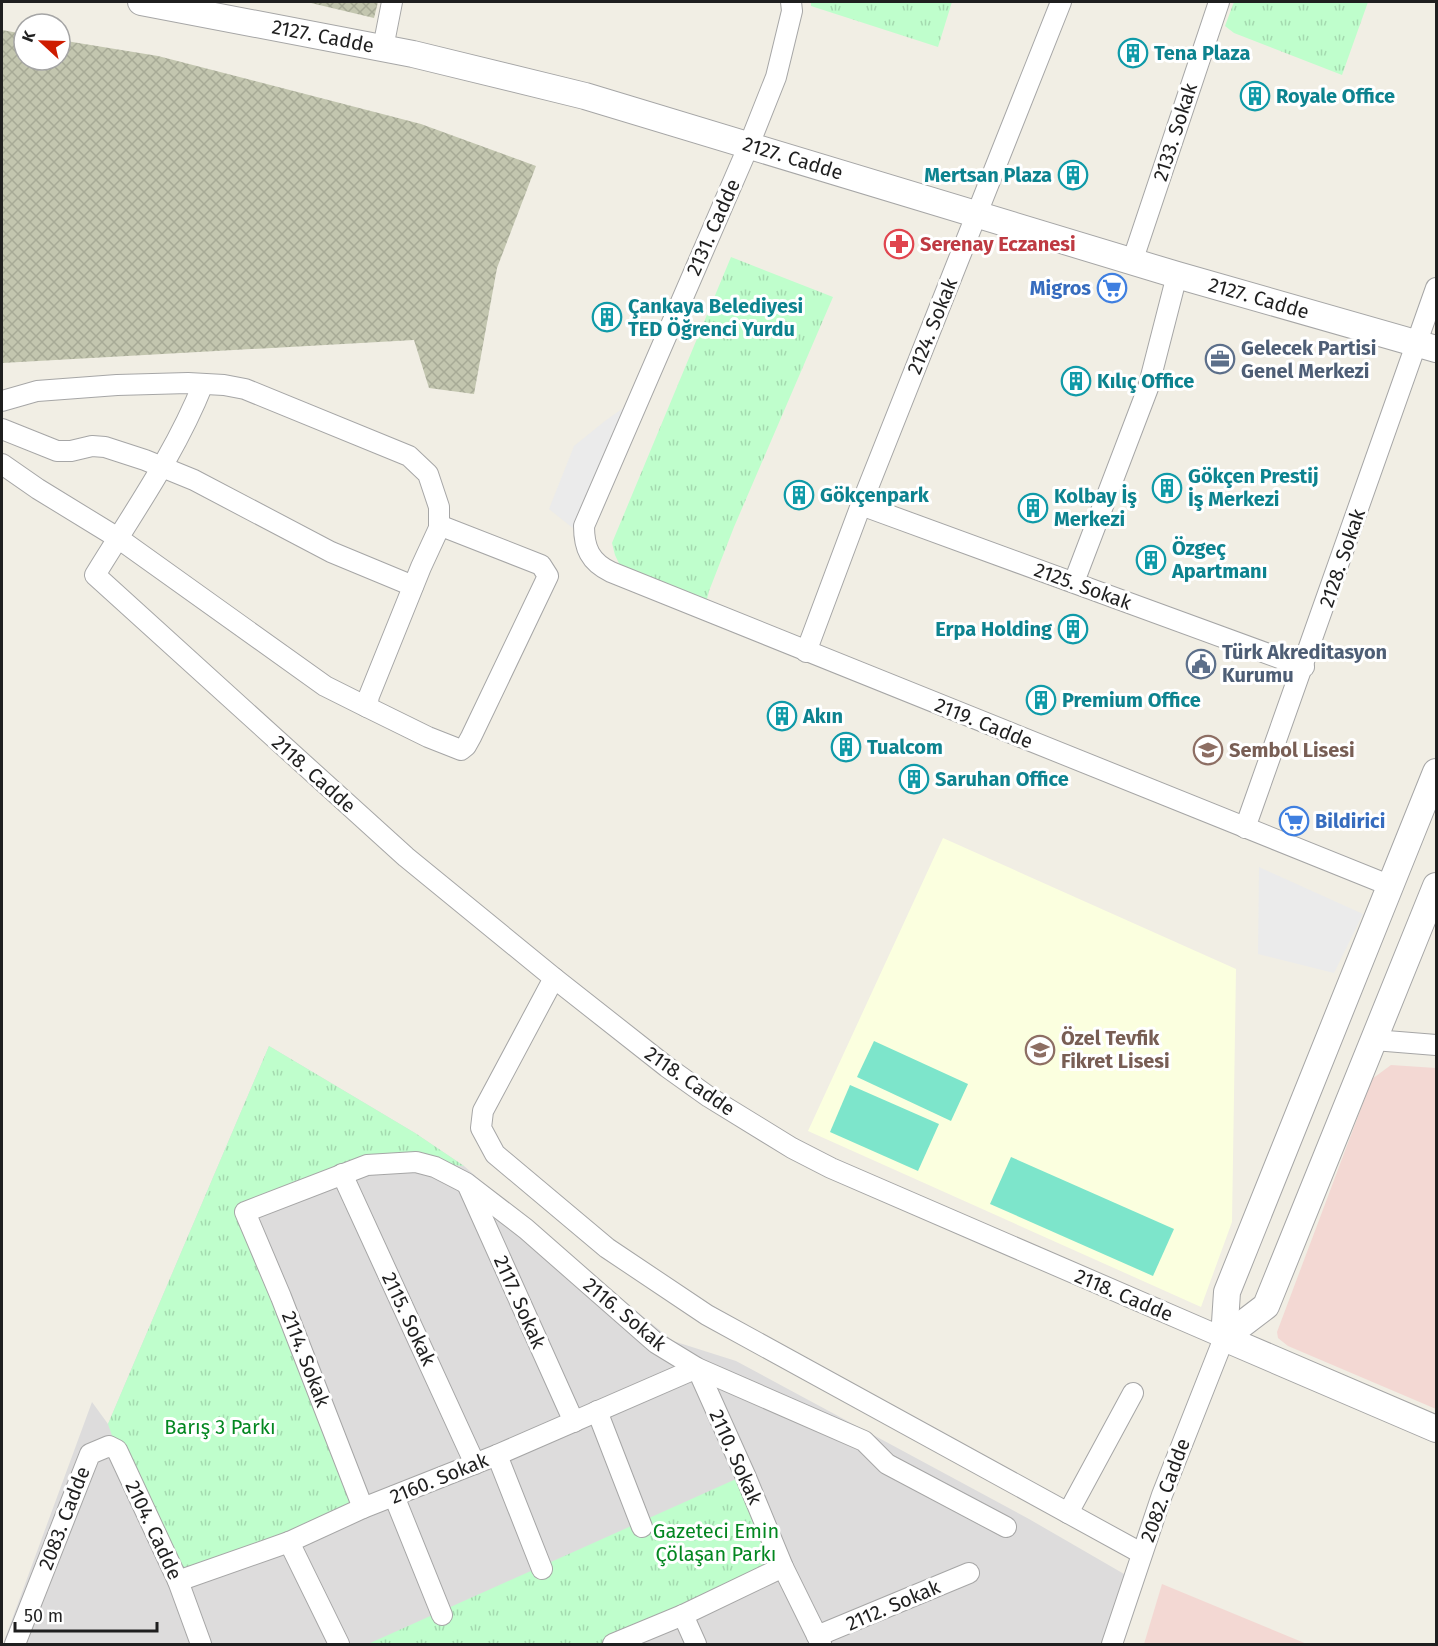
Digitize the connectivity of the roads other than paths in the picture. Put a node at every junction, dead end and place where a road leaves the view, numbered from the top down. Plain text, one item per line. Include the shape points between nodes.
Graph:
1 (141, 2) edge
2 (392, 2) edge
3 (791, 2) edge
4 (1061, 2) edge
5 (1219, 2) edge
6 (383, 48) junction
7 (749, 145) junction
8 (976, 213) junction
9 (1132, 262) junction
10 (1177, 275) junction
11 (1437, 288) edge
12 (1427, 347) edge
13 (203, 384) junction
14 (2, 400) edge
15 (2, 429) edge
16 (2, 464) edge
17 (163, 466) junction
18 (861, 505) junction
19 (439, 528) junction
20 (118, 538) junction
21 (586, 548) joint
22 (1074, 582) junction
23 (413, 586) junction
24 (806, 652) junction
25 (1304, 667) junction
26 (367, 707) junction
27 (1437, 772) edge
28 (1245, 828) junction
29 (1390, 886) junction
30 (1435, 892) edge
31 (554, 978) junction
32 (1330, 1036) junction
33 (1374, 1040) junction
34 (1437, 1045) edge
35 (342, 1174) junction
36 (466, 1183) junction
37 (246, 1212) joint
38 (1224, 1338) junction
39 (697, 1368) junction
40 (1133, 1393) dead end
41 (597, 1411) junction
42 (574, 1422) junction
43 (1437, 1429) edge
44 (117, 1450) joint
45 (497, 1455) junction
46 (475, 1464) junction
47 (394, 1496) junction
48 (363, 1508) junction
49 (1068, 1514) junction
50 (642, 1527) dead end
51 (1006, 1527) dead end
52 (289, 1542) junction
53 (1142, 1553) junction
54 (783, 1567) junction
55 (542, 1569) dead end
56 (969, 1573) dead end
57 (178, 1581) junction
58 (442, 1615) dead end
59 (682, 1616) junction
60 (819, 1640) edge
61 (15, 1644) edge
62 (201, 1644) edge
63 (339, 1644) edge
64 (613, 1644) edge
65 (696, 1644) edge
66 (1112, 1644) edge

1 - 6 street, 2127. Cadde
2 - 6 street
3 - 7 street, 2131. Cadde via 776,77
4 - 8 street, 2124. Sokak
5 - 9 street, 2133. Sokak
6 - 7 street, 2127. Cadde via 574,93
7 - 8 street, 2127. Cadde
7 - 21 street, 2131. Cadde via 584,526
8 - 9 street, 2127. Cadde
8 - 18 street, 2124. Sokak
9 - 10 street, 2127. Cadde
10 - 12 street, 2127. Cadde
10 - 22 street via 1148,388
11 - 12 street, 2128. Sokak
12 - 25 street, 2128. Sokak
13 - 14 street via 108,386 38,392
13 - 17 street
13 - 19 street via 244,388 409,456 428,474 439,507
15 - 17 street via 57,451 105,447
16 - 20 street
17 - 20 street
17 - 23 street via 313,543
18 - 22 street, 2125. Sokak
18 - 24 street, 2124. Sokak
19 - 23 street
19 - 26 street via 541,565 548,576 461,750
20 - 26 street via 325,686
20 - 31 street, 2118. Cadde via 95,575 406,857
21 - 24 street, 2119. Cadde via 594,561 611,572
22 - 25 street, 2125. Sokak
23 - 26 street
24 - 28 street, 2119. Cadde
25 - 28 street, 2128. Sokak
27 - 29 street
28 - 29 street, 2119. Cadde
29 - 30 street
29 - 32 street
30 - 33 street
31 - 38 street, 2118. Cadde via 709,1097 792,1148 874,1188
31 - 49 street via 483,1111 481,1128 495,1154 607,1248 707,1315
32 - 33 street
32 - 38 street via 1227,1292
33 - 34 street
33 - 38 street via 1266,1306
35 - 36 street, 2116. Sokak via 367,1165 416,1162
35 - 37 street, 2116. Sokak
35 - 46 street, 2115. Sokak
36 - 39 street, 2116. Sokak via 526,1229 656,1343
36 - 42 street, 2117. Sokak
37 - 48 street, 2114. Sokak
38 - 43 street, 2118. Cadde
38 - 53 street, 2082. Cadde
39 - 41 street, 2160. Sokak
39 - 51 street, 2116. Sokak via 864,1441 888,1464
39 - 54 street, 2110. Sokak
40 - 49 street
41 - 42 street, 2160. Sokak
41 - 50 street
42 - 45 street, 2160. Sokak
44 - 57 street, 2104. Cadde
44 - 61 street, 2083. Cadde via 109,1446 90,1454
45 - 46 street, 2160. Sokak
45 - 55 street
46 - 47 street, 2160. Sokak
47 - 48 street, 2160. Sokak
47 - 58 street
48 - 52 street, 2160. Sokak
49 - 53 street
52 - 57 street, 2160. Sokak
52 - 63 street
53 - 66 street, 2082. Cadde
54 - 59 street
54 - 60 street, 2110. Sokak
56 - 60 street, 2112. Sokak
57 - 62 street, 2104. Cadde
59 - 64 street
59 - 65 street

